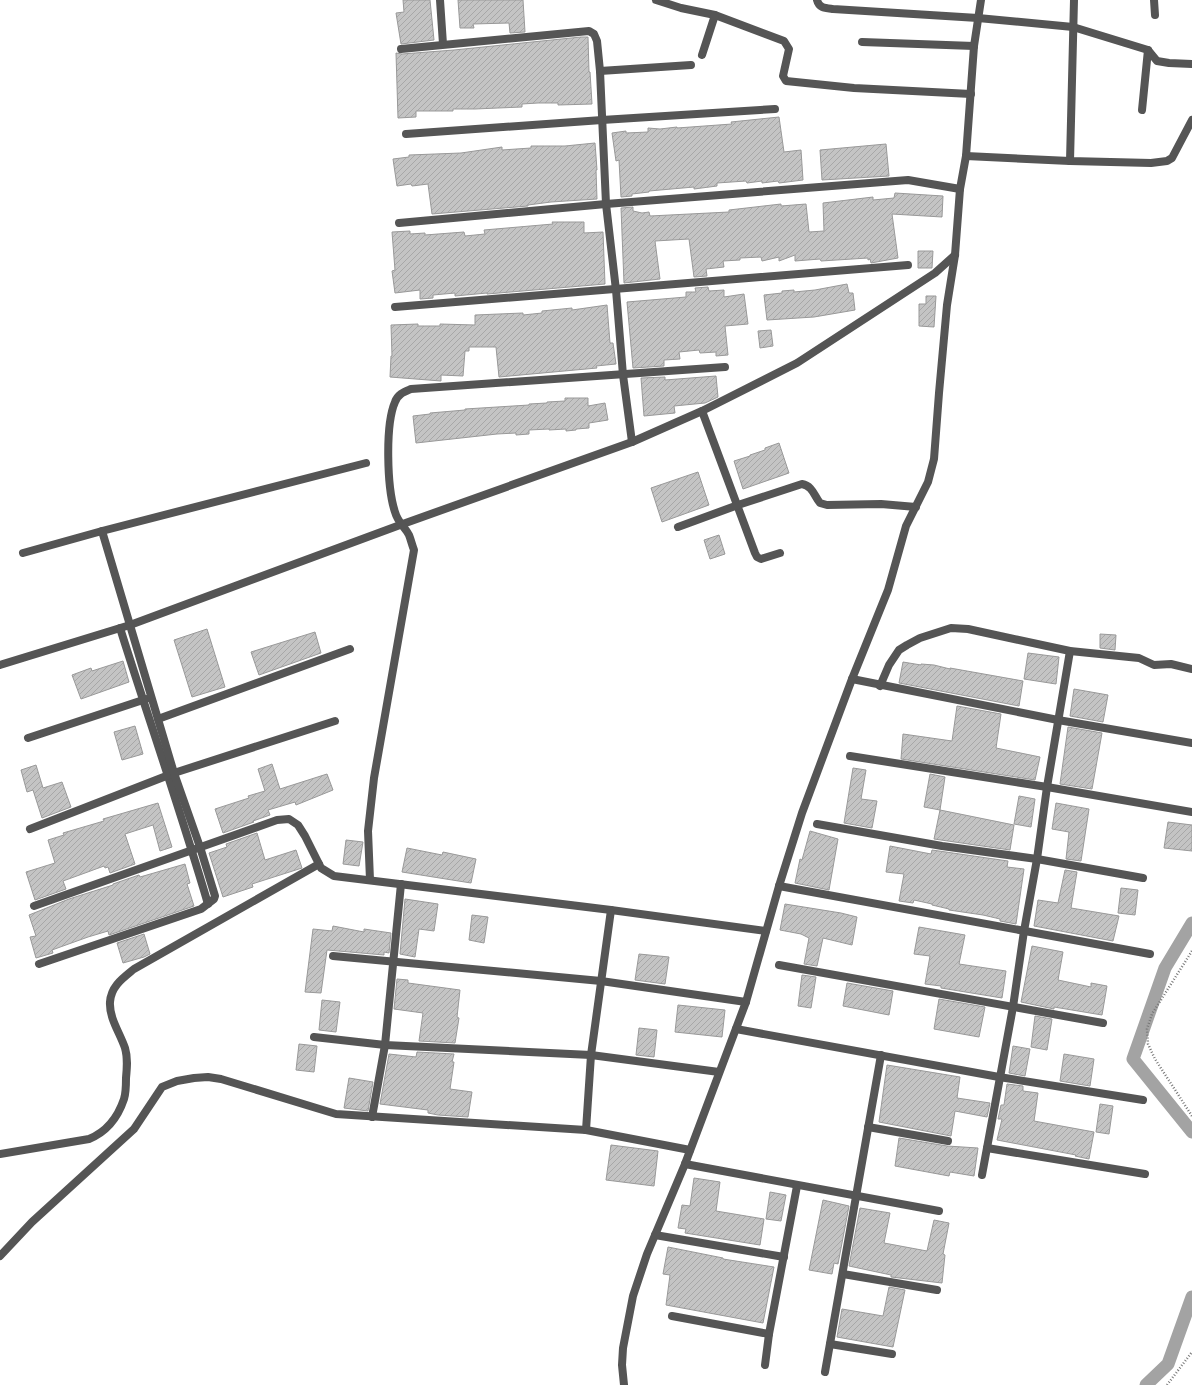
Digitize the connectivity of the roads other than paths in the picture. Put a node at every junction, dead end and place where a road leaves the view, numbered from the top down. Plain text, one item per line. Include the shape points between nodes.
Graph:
1 (440, 0) edge
2 (656, 0) edge
3 (817, 0) edge
4 (981, 0) edge
5 (1074, 0) edge
6 (1154, 0) edge
7 (714, 14) junction
8 (1155, 15) dead end
9 (978, 18) junction
10 (1073, 27) junction
11 (862, 42) dead end
12 (443, 44) junction
13 (974, 46) junction
14 (401, 48) dead end
15 (1148, 50) junction
16 (702, 55) dead end
17 (1192, 64) edge
18 (691, 65) dead end
19 (600, 71) junction
20 (970, 94) junction
21 (775, 109) dead end
22 (1142, 110) dead end
23 (602, 120) junction
24 (1192, 120) edge
25 (406, 134) dead end
26 (966, 156) junction
27 (1070, 161) junction
28 (960, 189) junction
29 (606, 204) junction
30 (399, 223) dead end
31 (955, 255) junction
32 (908, 265) dead end
33 (616, 290) junction
34 (395, 307) dead end
35 (725, 367) dead end
36 (623, 375) junction
37 (702, 411) junction
38 (632, 442) junction
39 (366, 463) dead end
40 (738, 505) junction
41 (916, 507) junction
42 (400, 525) junction
43 (678, 527) dead end
44 (102, 531) junction
45 (23, 553) dead end
46 (780, 553) dead end
47 (130, 625) junction
48 (120, 628) junction
49 (350, 649) dead end
50 (1070, 651) junction
51 (0, 665) edge
52 (1192, 668) edge
53 (852, 680) junction
54 (880, 686) junction
55 (147, 698) junction
56 (158, 719) junction
57 (1058, 720) junction
58 (335, 721) dead end
59 (28, 738) dead end
60 (1192, 743) edge
61 (850, 756) dead end
62 (170, 774) junction
63 (1047, 788) junction
64 (1192, 812) edge
65 (817, 824) dead end
66 (30, 829) dead end
67 (196, 848) junction
68 (1037, 858) junction
69 (319, 864) junction
70 (1143, 878) dead end
71 (370, 880) junction
72 (401, 884) junction
73 (779, 886) junction
74 (34, 906) dead end
75 (611, 910) junction
76 (766, 931) junction
77 (1024, 932) junction
78 (1150, 954) dead end
79 (332, 956) dead end
80 (394, 961) junction
81 (39, 964) dead end
82 (780, 965) dead end
83 (601, 981) junction
84 (746, 1002) junction
85 (1013, 1007) junction
86 (1103, 1023) dead end
87 (736, 1029) junction
88 (314, 1037) dead end
89 (385, 1045) junction
90 (591, 1055) junction
91 (881, 1055) junction
92 (719, 1072) junction
93 (999, 1077) junction
94 (1143, 1100) dead end
95 (372, 1118) junction
96 (868, 1127) junction
97 (586, 1130) junction
98 (948, 1141) dead end
99 (987, 1148) junction
100 (690, 1150) junction
101 (0, 1154) edge
102 (685, 1164) junction
103 (1145, 1174) dead end
104 (982, 1175) dead end
105 (797, 1186) junction
106 (856, 1196) junction
107 (939, 1211) dead end
108 (655, 1235) junction
109 (0, 1256) edge
110 (784, 1258) junction
111 (843, 1274) junction
112 (937, 1290) dead end
113 (672, 1316) dead end
114 (769, 1334) junction
115 (830, 1344) junction
116 (892, 1354) dead end
117 (765, 1365) dead end
118 (825, 1372) dead end
119 (624, 1385) edge

1 - 12 street
2 - 7 street
3 - 9 street via 823,8
4 - 9 street
5 - 10 street
6 - 8 street
7 - 16 street
7 - 20 street via 784,41 789,49 783,76 786,82
9 - 10 street
9 - 13 street
10 - 15 street
10 - 27 street
11 - 13 street
12 - 14 street
12 - 19 street via 589,31 594,34 597,41
13 - 20 street
15 - 17 street via 1157,61
15 - 22 street
18 - 19 street
19 - 23 street
20 - 26 street
21 - 23 street
23 - 25 street
23 - 29 street
24 - 27 street via 1172,158 1167,161
26 - 27 street
26 - 28 street
28 - 29 street via 908,180
28 - 31 street
29 - 30 street
29 - 33 street
31 - 37 street via 935,273 797,363
31 - 41 street via 938,393 934,459 928,482
32 - 33 street
33 - 34 street
33 - 36 street
35 - 36 street
36 - 38 street
36 - 42 street via 411,389 401,393 395,401 388,432 390,492
37 - 38 street
37 - 40 street
38 - 42 street
39 - 44 street
40 - 41 street via 802,484 812,490 820,503 827,505 881,504
40 - 43 street
40 - 46 street via 757,557 761,559
41 - 53 street via 906,526 888,590
42 - 47 street
42 - 71 street via 408,534 414,550 371,801 368,831
44 - 45 street
44 - 47 street
47 - 48 street
47 - 55 street
48 - 51 street
48 - 55 street
49 - 56 street
50 - 52 street via 1139,658 1154,665 1171,664
50 - 54 street via 968,629 951,628 920,638 899,650
50 - 57 street
53 - 54 street
53 - 73 street via 802,813
54 - 57 street
55 - 56 street
55 - 59 street
55 - 62 street
56 - 62 street
57 - 60 street
57 - 63 street
58 - 62 street
61 - 63 street
62 - 66 street
62 - 67 street
63 - 64 street
63 - 68 street
65 - 68 street via 942,846
67 - 69 street via 277,820 289,819 298,825
67 - 74 street
67 - 81 street via 214,896 208,904 195,911
68 - 70 street
68 - 77 street
69 - 71 street via 334,876
69 - 101 street via 134,969 118,981 112,990 110,1010 127,1056 125,1098 117,1116 102,1132 89,1139
71 - 72 street
72 - 75 street
72 - 80 street
73 - 76 street
73 - 77 street
75 - 76 street
75 - 83 street
76 - 84 street
77 - 78 street
77 - 85 street
79 - 80 street
80 - 83 street
80 - 89 street
82 - 85 street
83 - 84 street
83 - 90 street
84 - 87 street
85 - 86 street
85 - 93 street
87 - 91 street
87 - 92 street
88 - 89 street
89 - 90 street
89 - 95 street
90 - 92 street
90 - 97 street
91 - 93 street
91 - 96 street
92 - 100 street
93 - 94 street
93 - 99 street
95 - 97 street
95 - 109 street via 336,1114 221,1079 201,1077 177,1081 162,1087 134,1129 32,1222
96 - 98 street
96 - 106 street
97 - 100 street
99 - 103 street
99 - 104 street
100 - 102 street
102 - 105 street
102 - 108 street
105 - 106 street
105 - 110 street
106 - 107 street
106 - 111 street
108 - 110 street
108 - 119 street via 633,1296 623,1348
110 - 114 street
111 - 112 street
111 - 115 street
113 - 114 street
114 - 117 street
115 - 116 street
115 - 118 street

